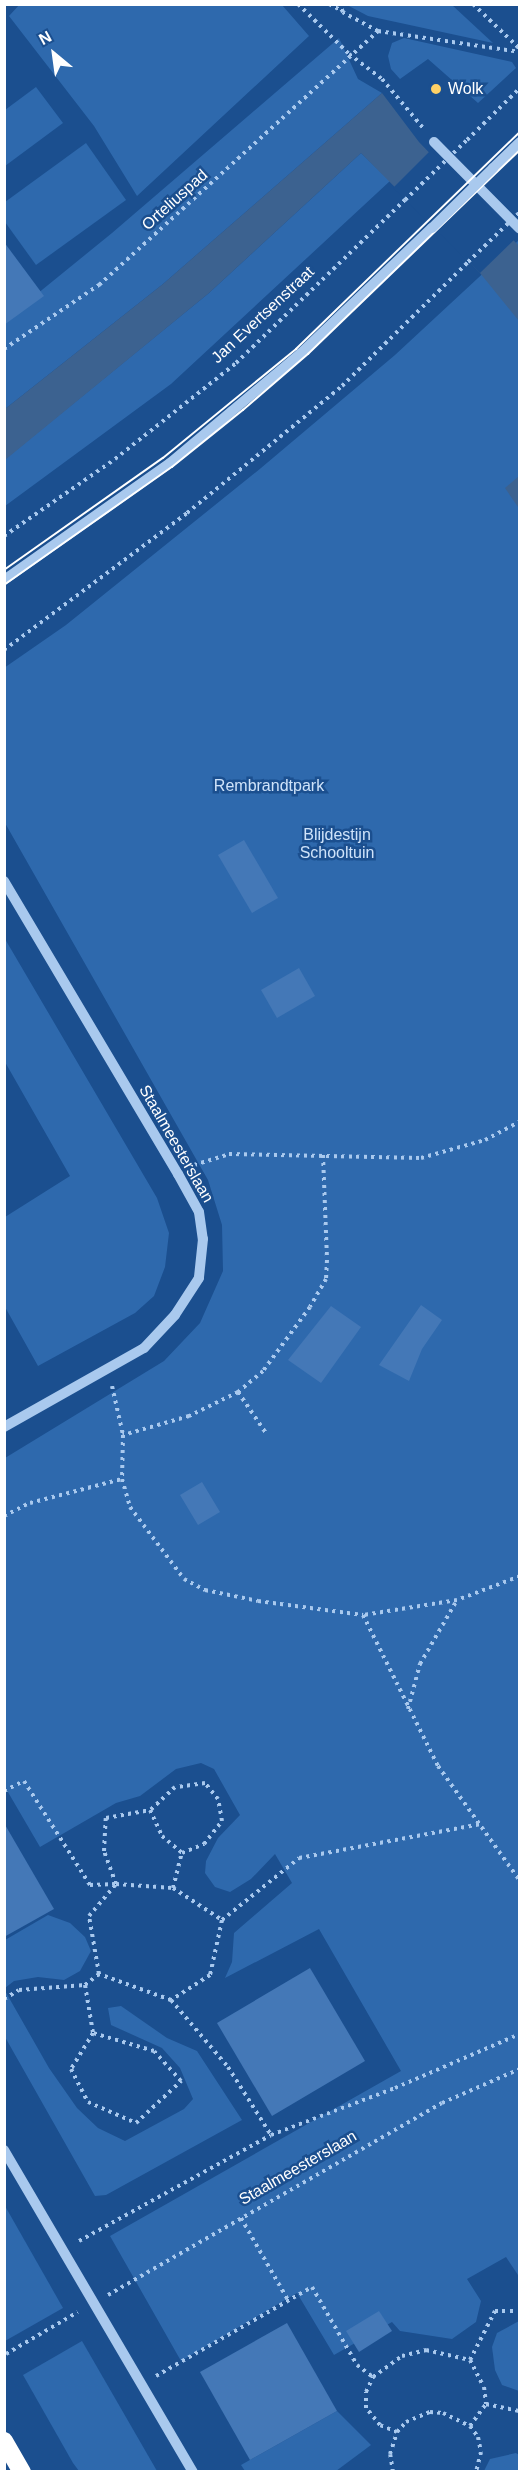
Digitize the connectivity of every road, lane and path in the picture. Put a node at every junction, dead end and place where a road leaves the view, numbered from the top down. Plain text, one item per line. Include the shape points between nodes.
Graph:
1 (298, 4) edge
2 (329, 4) edge
3 (339, 4) edge
4 (473, 4) edge
5 (343, 12) junction
6 (378, 31) junction
7 (519, 51) edge
8 (349, 54) junction
9 (519, 88) edge
10 (434, 142) joint
11 (519, 142) edge
12 (519, 212) edge
13 (519, 229) edge
14 (4, 349) edge
15 (4, 536) edge
16 (4, 580) edge
17 (4, 650) edge
18 (4, 881) edge
19 (519, 1121) edge
20 (323, 1155) junction
21 (178, 1174) junction
22 (107, 1372) junction
23 (238, 1392) junction
24 (4, 1427) edge
25 (266, 1433) dead end
26 (123, 1435) junction
27 (122, 1479) junction
28 (4, 1516) edge
29 (519, 1576) edge
30 (457, 1600) junction
31 (363, 1615) junction
32 (408, 1710) junction
33 (4, 1791) edge
34 (150, 1810) junction
35 (481, 1824) junction
36 (183, 1853) junction
37 (519, 1881) edge
38 (116, 1884) junction
39 (173, 1888) junction
40 (222, 1920) junction
41 (99, 1974) junction
42 (85, 1985) junction
43 (4, 1999) edge
44 (171, 2000) junction
45 (93, 2033) junction
46 (519, 2034) edge
47 (519, 2069) edge
48 (271, 2135) junction
49 (4, 2150) edge
50 (241, 2218) junction
51 (65, 2249) junction
52 (288, 2300) junction
53 (96, 2301) junction
54 (519, 2311) edge
55 (6, 2354) dead end
56 (470, 2360) junction
57 (373, 2378) junction
58 (143, 2384) junction
59 (486, 2404) junction
60 (519, 2411) edge
61 (470, 2426) junction
62 (397, 2432) junction
63 (4, 2441) edge
64 (22, 2472) edge
65 (194, 2472) edge
66 (393, 2472) edge
67 (476, 2472) edge

1 - 8 path
2 - 5 path
3 - 5 path
4 - 7 path
5 - 6 path
6 - 7 path
6 - 8 path, Orteliuspad
8 - 10 path via 382,79
8 - 14 path, Orteliuspad via 99,285
9 - 15 path, Jan Evertsenstraat, bridge via 236,363 116,459
10 - 13 street
11 - 16 street, bridge via 301,353 170,463
12 - 17 path, bridge via 342,386 187,513
18 - 21 street, Staalmeesterslaan
19 - 20 path via 485,1140 421,1158
20 - 21 path via 229,1154 198,1162
20 - 23 path via 326,1279 285,1343 263,1371
21 - 22 street, Staalmeesterslaan via 199,1212 203,1239 199,1278 175,1315 144,1348
22 - 24 street, Staalmeesterslaan
22 - 26 path
23 - 25 path
23 - 26 path via 189,1416
26 - 27 path
27 - 28 path via 30,1503
27 - 31 path via 130,1507 184,1579 205,1590 258,1601
29 - 30 path
30 - 31 path
30 - 32 path via 420,1664
31 - 32 path
32 - 35 path via 438,1766
33 - 38 path via 24,1781 90,1885
34 - 36 path via 162,1836
34 - 36 path via 175,1787 205,1783 219,1799 222,1821 204,1844
34 - 38 path via 106,1818 104,1851
35 - 37 path
35 - 40 path via 299,1858
36 - 39 path
38 - 39 path
38 - 41 path via 89,1916
39 - 40 path
40 - 44 path via 210,1975
41 - 42 path
41 - 44 path
42 - 43 path via 18,1990
42 - 45 path
44 - 48 path via 228,2067
45 - 45 path via 71,2069 88,2102 136,2123 181,2082 154,2050
46 - 48 path, Staalmeesterslaan via 395,2088
47 - 50 path, Staalmeesterslaan via 442,2103
48 - 51 path, Staalmeesterslaan
49 - 51 street
50 - 52 path
50 - 53 path, Staalmeesterslaan
51 - 53 street
52 - 57 path via 312,2286 357,2365
52 - 58 path
53 - 55 path, Staalmeesterslaan
53 - 58 street
54 - 56 path via 495,2312
56 - 57 path via 426,2350 402,2356
56 - 59 path via 484,2387
57 - 62 path via 366,2392 366,2408 380,2425
58 - 65 street
59 - 60 path
59 - 61 path
61 - 62 path via 443,2413 430,2412 406,2422
61 - 67 path via 478,2437 481,2452
62 - 66 path via 390,2454
63 - 64 highway

